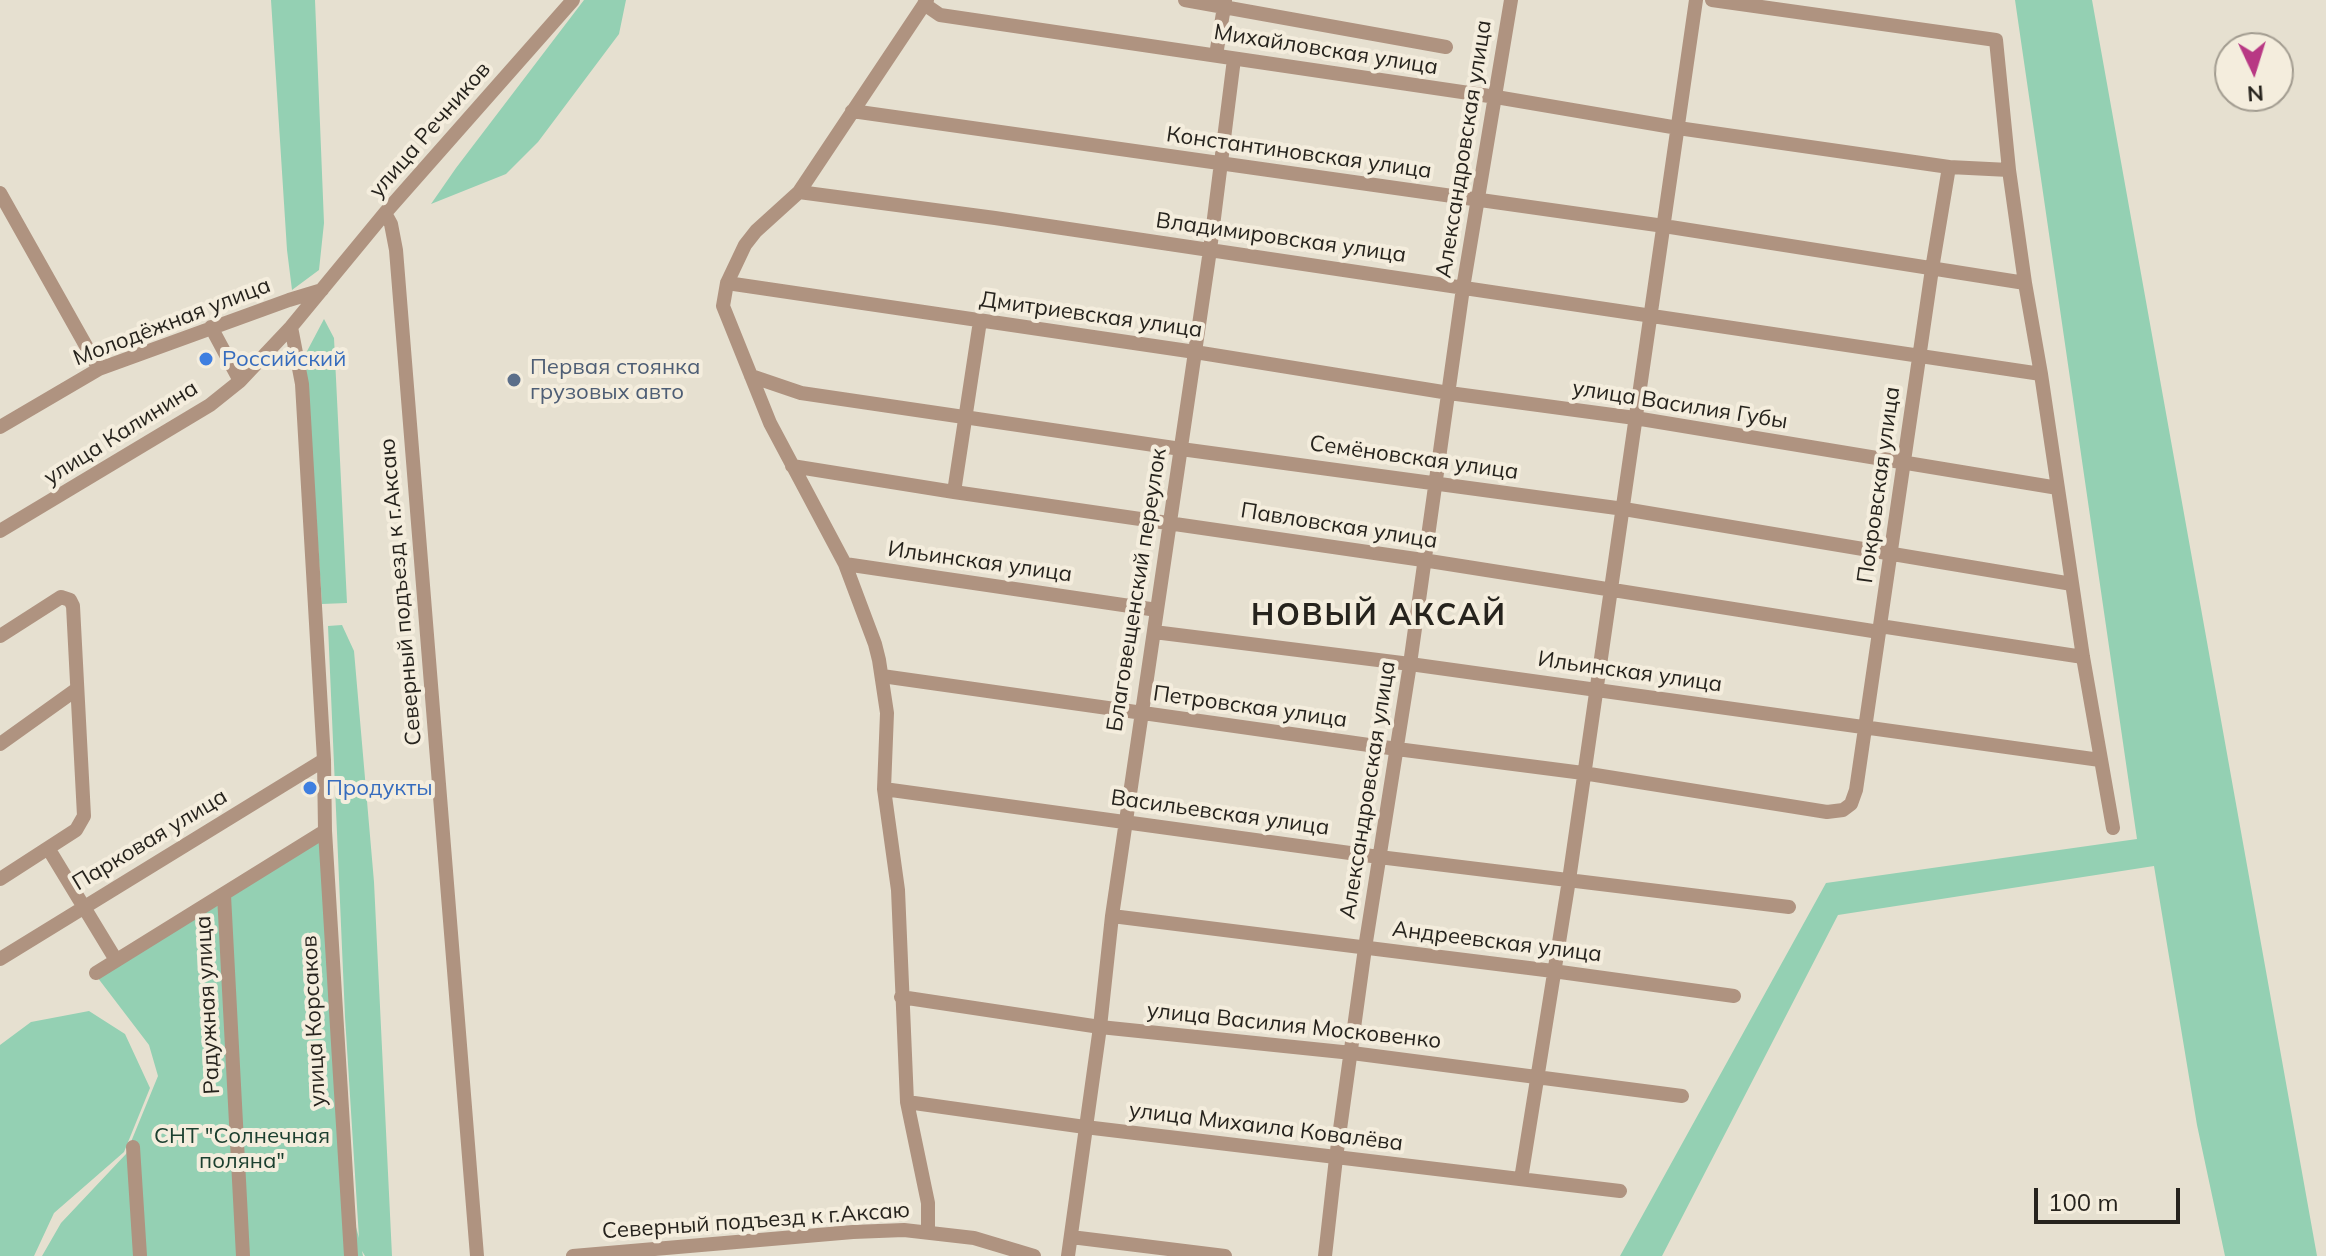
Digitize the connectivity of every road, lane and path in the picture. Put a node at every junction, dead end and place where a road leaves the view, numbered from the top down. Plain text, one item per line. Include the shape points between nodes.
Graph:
1 (573, 0) edge
2 (1185, 0) edge
3 (1511, 0) edge
4 (1696, 0) edge
5 (1712, 0) edge
6 (926, 2) edge
7 (1225, 3) edge
8 (1446, 47) dead end
9 (1216, 55) junction
10 (1234, 59) junction
11 (1496, 97) junction
12 (852, 111) junction
13 (1678, 128) junction
14 (1221, 164) junction
15 (1949, 167) junction
16 (2009, 170) junction
17 (799, 192) junction
18 (0, 193) edge
19 (1477, 200) junction
20 (385, 213) junction
21 (1664, 226) junction
22 (1210, 250) junction
23 (1932, 269) junction
24 (727, 283) junction
25 (2025, 283) junction
26 (1463, 288) junction
27 (322, 290) junction
28 (1650, 316) junction
29 (980, 321) junction
30 (211, 327) junction
31 (291, 327) junction
32 (1195, 352) junction
33 (1919, 355) junction
34 (99, 369) junction
35 (2041, 374) junction
36 (751, 376) junction
37 (240, 381) junction
38 (1449, 393) junction
39 (964, 417) junction
40 (1635, 418) junction
41 (0, 427) edge
42 (1181, 449) junction
43 (1904, 463) junction
44 (792, 466) junction
45 (1435, 483) junction
46 (2058, 488) junction
47 (954, 492) junction
48 (1624, 509) junction
49 (1170, 523) junction
50 (0, 531) edge
51 (1891, 553) junction
52 (1423, 560) junction
53 (845, 564) junction
54 (2072, 584) junction
55 (1612, 592) junction
56 (1157, 610) junction
57 (1880, 629) junction
58 (1154, 632) junction
59 (0, 636) edge
60 (2083, 657) junction
61 (1410, 664) junction
62 (882, 676) junction
63 (77, 689) junction
64 (1596, 690) junction
65 (1141, 713) junction
66 (1865, 726) junction
67 (0, 744) edge
68 (1397, 749) junction
69 (324, 760) junction
70 (2100, 760) junction
71 (1583, 773) junction
72 (884, 789) junction
73 (1848, 807) joint
74 (1126, 823) junction
75 (2113, 828) dead end
76 (325, 831) junction
77 (48, 848) junction
78 (1379, 857) junction
79 (0, 879) edge
80 (1569, 880) junction
81 (224, 895) junction
82 (84, 906) junction
83 (1789, 907) dead end
84 (1112, 916) junction
85 (1365, 948) junction
86 (0, 959) edge
87 (116, 960) junction
88 (1553, 971) junction
89 (96, 973) dead end
90 (1734, 996) dead end
91 (901, 997) junction
92 (1100, 1027) junction
93 (1352, 1053) junction
94 (1538, 1077) junction
95 (1682, 1096) dead end
96 (907, 1102) junction
97 (1085, 1127) junction
98 (133, 1147) dead end
99 (1336, 1158) junction
100 (1521, 1179) junction
101 (1620, 1191) dead end
102 (928, 1231) junction
103 (1071, 1237) junction
104 (140, 1256) edge
105 (243, 1256) edge
106 (351, 1256) edge
107 (477, 1256) edge
108 (573, 1256) edge
109 (1034, 1256) edge
110 (1068, 1256) edge
111 (1225, 1256) edge
112 (1325, 1256) edge

1 - 20 street, улица Речников
2 - 7 street
3 - 11 street, Александровская улица
4 - 13 street
5 - 16 street via 1996,40
6 - 9 street, Михайловская улица via 940,15
6 - 12 street
7 - 8 street
7 - 9 street
9 - 10 street, Михайловская улица
10 - 11 street, Михайловская улица
10 - 14 street, Благовещенский переулок
11 - 13 street, Михайловская улица
11 - 19 street, Александровская улица
12 - 14 street, Константиновская улица
12 - 17 street
13 - 15 street, Михайловская улица
13 - 21 street
14 - 19 street, Константиновская улица
14 - 22 street, Благовещенский переулок
15 - 16 street, Михайловская улица
15 - 23 street, Покровская улица
16 - 25 street
17 - 22 street, Владимировская улица
17 - 24 street via 756,231
18 - 34 street
19 - 21 street, Константиновская улица
19 - 26 street, Александровская улица
20 - 27 street, улица Речников
20 - 107 street, Северный подъезд к г.Аксаю via 396,250
21 - 23 street, Константиновская улица
21 - 28 street
22 - 26 street, Владимировская улица
22 - 32 street, Благовещенский переулок
23 - 25 street, Константиновская улица
23 - 33 street, Покровская улица
24 - 29 street, Дмитриевская улица
24 - 36 street via 723,306
25 - 35 street
26 - 28 street, Владимировская улица
26 - 38 street, Александровская улица
27 - 30 street, Молодёжная улица
27 - 31 street, улица Калинина
28 - 33 street, Владимировская улица
28 - 40 street
29 - 32 street, Дмитриевская улица
29 - 39 street
30 - 34 street, Молодёжная улица
30 - 37 street
31 - 37 street, улица Калинина
31 - 69 street, улица Корсаков via 302,384
32 - 38 street, Дмитриевская улица
32 - 42 street, Благовещенский переулок
33 - 35 street, Владимировская улица
33 - 43 street, Покровская улица
34 - 41 street, Молодёжная улица
35 - 46 street
36 - 39 street, Семёновская улица via 801,393
36 - 44 street
37 - 50 street, улица Калинина via 210,405
38 - 40 street, улица Василия Губы
38 - 45 street, Александровская улица
39 - 42 street, Семёновская улица
39 - 47 street
40 - 43 street, улица Василия Губы
40 - 48 street
42 - 45 street, Семёновская улица
42 - 49 street, Благовещенский переулок
43 - 46 street
43 - 51 street, Покровская улица
44 - 47 street, Павловская улица
44 - 53 street
45 - 48 street, Семёновская улица
45 - 52 street, Александровская улица
46 - 54 street
47 - 49 street, Павловская улица
48 - 51 street, Семёновская улица
48 - 55 street
49 - 52 street, Павловская улица
49 - 56 street, Благовещенский переулок
51 - 54 street, Семёновская улица
51 - 57 street, Покровская улица
52 - 55 street, Павловская улица
52 - 61 street, Александровская улица
53 - 56 street, Ильинская улица
53 - 62 street
54 - 60 street
55 - 57 street, Павловская улица
55 - 64 street
56 - 58 street, Благовещенский переулок
57 - 60 street, Павловская улица
57 - 66 street, Покровская улица
58 - 61 street, Ильинская улица
58 - 65 street, Благовещенский переулок
59 - 63 street via 61,597 70,600
60 - 70 street
61 - 64 street, Ильинская улица
61 - 68 street, Александровская улица
62 - 65 street, Петровская улица
62 - 72 street via 887,713
63 - 67 street
63 - 77 street via 84,816 76,830
64 - 66 street, Ильинская улица
64 - 71 street
65 - 68 street, Петровская улица
65 - 74 street, Благовещенский переулок
66 - 70 street, Ильинская улица
66 - 73 street, Покровская улица via 1856,790
68 - 71 street, Петровская улица
68 - 78 street, Александровская улица
69 - 76 street, улица Корсаков
69 - 82 street, Парковая улица
70 - 75 street
71 - 73 street, Петровская улица via 1827,812
71 - 80 street
72 - 74 street, Васильевская улица
72 - 91 street via 898,890
74 - 78 street, Васильевская улица
74 - 84 street, Благовещенский переулок
76 - 81 street
76 - 106 street, улица Корсаков
77 - 79 street
77 - 82 street
78 - 80 street, Васильевская улица
78 - 85 street, Александровская улица
80 - 83 street, Васильевская улица
80 - 88 street
81 - 87 street
81 - 105 street, Радужная улица
82 - 86 street, Парковая улица
82 - 87 street
84 - 85 street, Андреевская улица
84 - 92 street, Благовещенский переулок
85 - 88 street, Андреевская улица
85 - 93 street, Александровская улица
87 - 89 street
88 - 90 street, Андреевская улица
88 - 94 street
91 - 92 street, улица Василия Московенко
91 - 96 street
92 - 93 street, улица Василия Московенко
92 - 97 street, Благовещенский переулок
93 - 94 street, улица Василия Московенко
93 - 99 street, Александровская улица
94 - 95 street, улица Василия Московенко
94 - 100 street
96 - 97 street, улица Михаила Ковалёва
96 - 102 street via 928,1203
97 - 99 street, улица Михаила Ковалёва
97 - 103 street, Благовещенский переулок
98 - 104 street
99 - 100 street, улица Михаила Ковалёва
99 - 112 street, Александровская улица
100 - 101 street, улица Михаила Ковалёва
102 - 108 street, Северный подъезд к г.Аксаю via 853,1232
102 - 109 street, Северный подъезд к г.Аксаю
103 - 110 street, Благовещенский переулок
103 - 111 street

